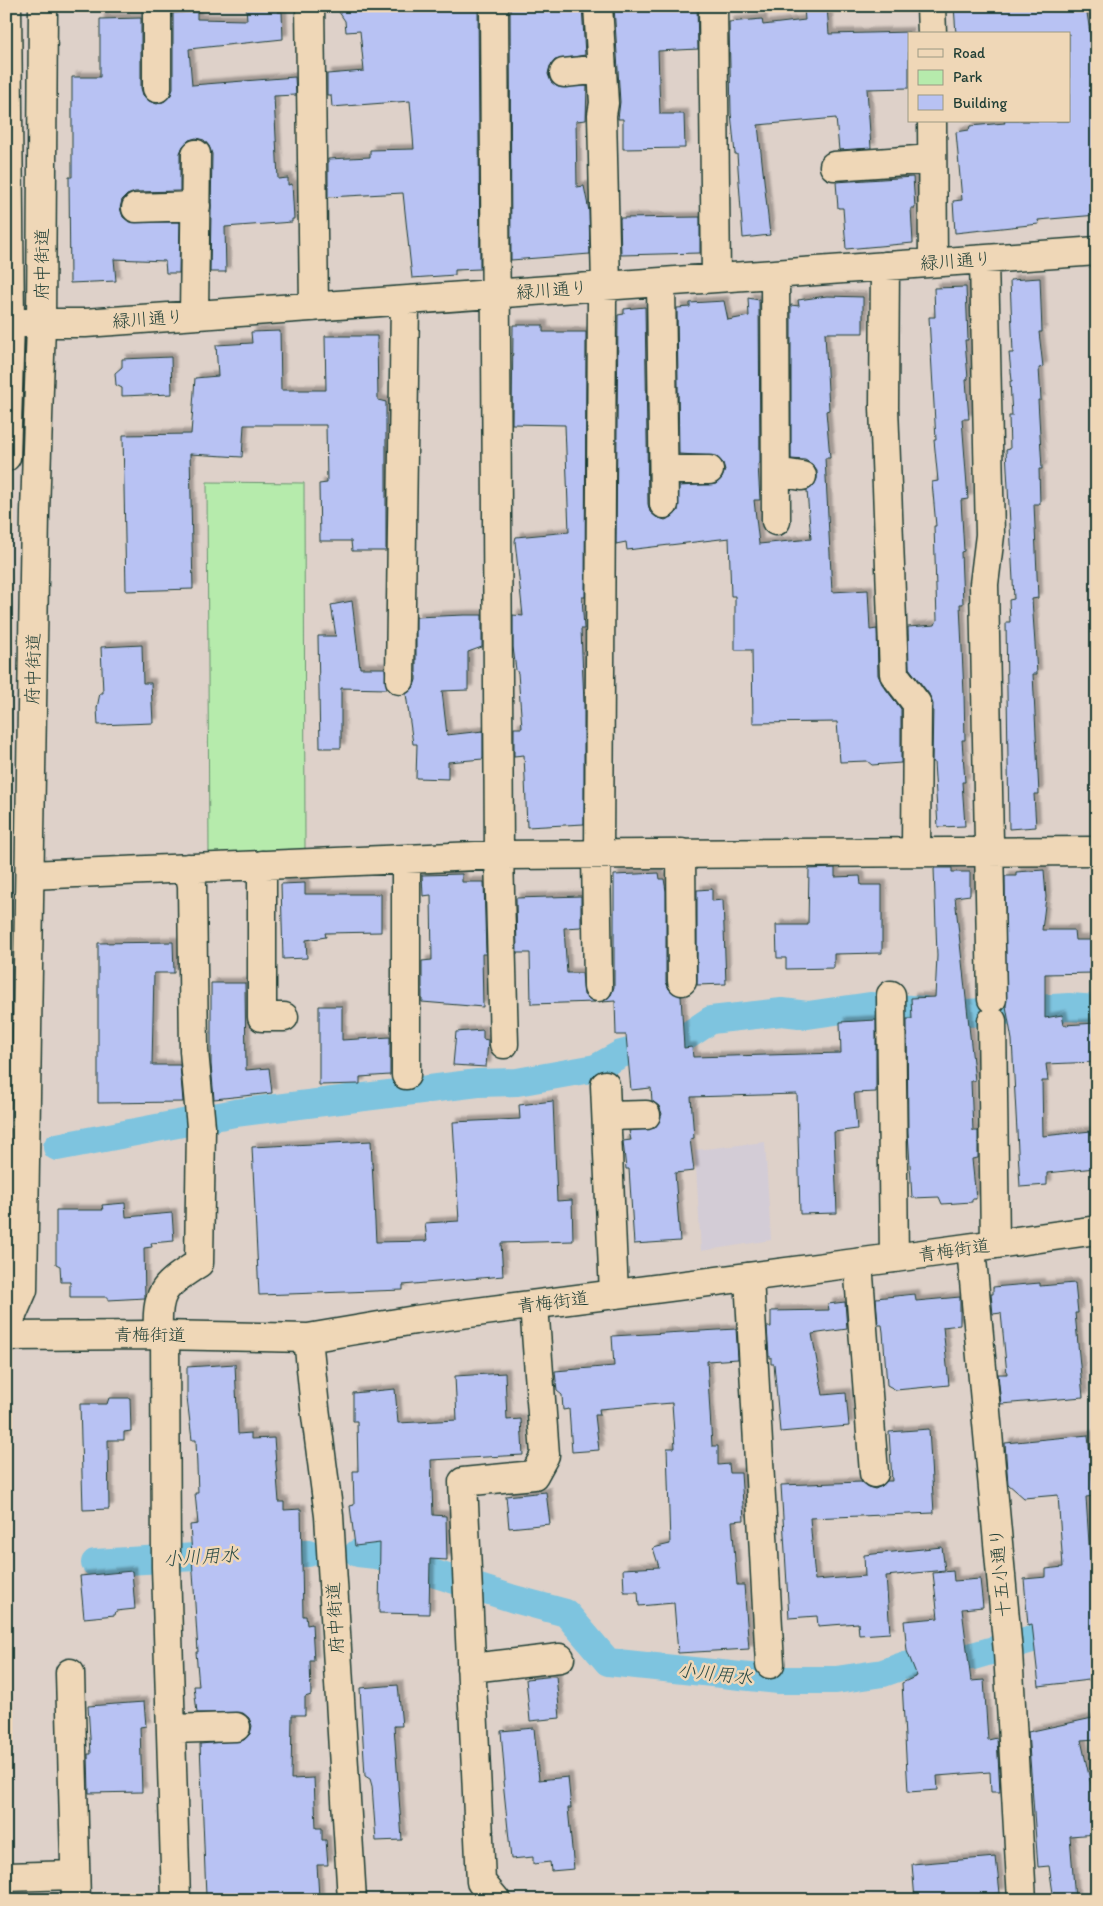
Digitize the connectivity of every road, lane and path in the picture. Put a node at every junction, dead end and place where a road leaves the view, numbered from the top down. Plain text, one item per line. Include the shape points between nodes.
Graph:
1 (7, 6) edge
2 (42, 6) edge
3 (156, 6) edge
4 (310, 6) edge
5 (494, 6) edge
6 (598, 6) edge
7 (713, 6) edge
8 (932, 6) edge
9 (932, 32) edge
10 (602, 69) junction
11 (564, 73) dead end
12 (157, 88) dead end
13 (932, 122) edge
14 (196, 154) dead end
15 (932, 159) junction
16 (834, 166) dead end
17 (196, 206) junction
18 (136, 208) dead end
19 (1097, 251) edge
20 (984, 260) junction
21 (933, 262) junction
22 (885, 266) junction
23 (775, 274) junction
24 (716, 278) junction
25 (661, 283) junction
26 (606, 286) junction
27 (497, 294) junction
28 (405, 301) junction
29 (314, 307) junction
30 (194, 315) junction
31 (8, 323) edge
32 (41, 324) junction
33 (6, 457) edge
34 (664, 470) junction
35 (709, 470) dead end
36 (776, 472) junction
37 (802, 476) dead end
38 (664, 504) dead end
39 (776, 520) dead end
40 (400, 680) dead end
41 (989, 850) junction
42 (916, 851) junction
43 (1097, 851) edge
44 (681, 853) junction
45 (598, 854) junction
46 (499, 855) junction
47 (406, 859) junction
48 (262, 865) junction
49 (188, 868) junction
50 (30, 875) junction
51 (682, 981) dead end
52 (598, 987) dead end
53 (891, 1006) dead end
54 (284, 1017) dead end
55 (504, 1044) dead end
56 (406, 1075) dead end
57 (605, 1085) dead end
58 (646, 1115) dead end
59 (607, 1116) junction
60 (1097, 1230) edge
61 (983, 1246) junction
62 (894, 1258) junction
63 (858, 1263) junction
64 (749, 1277) junction
65 (614, 1294) junction
66 (534, 1305) junction
67 (6, 1329) edge
68 (161, 1335) junction
69 (6, 1336) edge
70 (308, 1338) junction
71 (874, 1473) dead end
72 (560, 1658) dead end
73 (770, 1664) dead end
74 (472, 1668) junction
75 (70, 1673) dead end
76 (236, 1727) dead end
77 (171, 1728) junction
78 (6, 1877) edge
79 (75, 1888) edge
80 (176, 1900) edge
81 (352, 1900) edge
82 (496, 1900) edge
83 (1022, 1900) edge

1 - 31 street, 府中街道
2 - 32 street, 府中街道
3 - 12 street
4 - 29 street
5 - 27 street
6 - 10 street
7 - 24 street
8 - 9 street
10 - 11 street
10 - 26 street
13 - 15 street
14 - 17 street
15 - 16 street
15 - 21 street
17 - 18 street
17 - 30 street
19 - 20 street, 緑川通り
20 - 21 street, 緑川通り
20 - 41 street, 十五小通り via 990,535 984,584
21 - 22 street, 緑川通り
22 - 23 street, 緑川通り
22 - 42 street via 884,407 894,674 917,704
23 - 24 street, 緑川通り
23 - 36 street
24 - 25 street, 緑川通り
25 - 26 street, 緑川通り
25 - 34 street
26 - 27 street, 緑川通り
26 - 45 street via 602,310
27 - 28 street, 緑川通り
27 - 46 street via 494,314
28 - 29 street, 緑川通り
28 - 40 street
29 - 30 street, 緑川通り
30 - 32 street, 緑川通り
31 - 32 street, 緑川通り
31 - 33 street, 府中街道
32 - 50 street, 府中街道
34 - 35 street
34 - 38 street
36 - 37 street
36 - 39 street
41 - 42 street
41 - 43 street
41 - 61 street, 十五小通り via 992,1010
42 - 44 street
44 - 45 street
44 - 51 street
45 - 46 street
45 - 52 street
46 - 47 street
46 - 55 street
47 - 48 street
47 - 56 street
48 - 49 street
48 - 54 street via 262,1017
49 - 50 street
49 - 68 street via 192,886 194,1050 200,1119 199,1263 171,1282 157,1305
50 - 67 street, 府中街道 via 23,1290
53 - 62 street
57 - 59 street
58 - 59 street
59 - 65 street
60 - 61 street, 青梅街道
61 - 62 street, 青梅街道
61 - 83 street, 十五小通り
62 - 63 street, 青梅街道
63 - 64 street, 青梅街道
63 - 71 street
64 - 65 street, 青梅街道
64 - 73 street
65 - 66 street, 青梅街道
66 - 70 street, 青梅街道
66 - 74 street via 546,1455 534,1475 463,1482
68 - 69 street, 青梅街道
68 - 70 street, 青梅街道
68 - 77 street
70 - 81 street, 府中街道 via 329,1516
72 - 74 street
74 - 82 street via 481,1882
75 - 79 street
76 - 77 street
77 - 80 street
78 - 79 street

